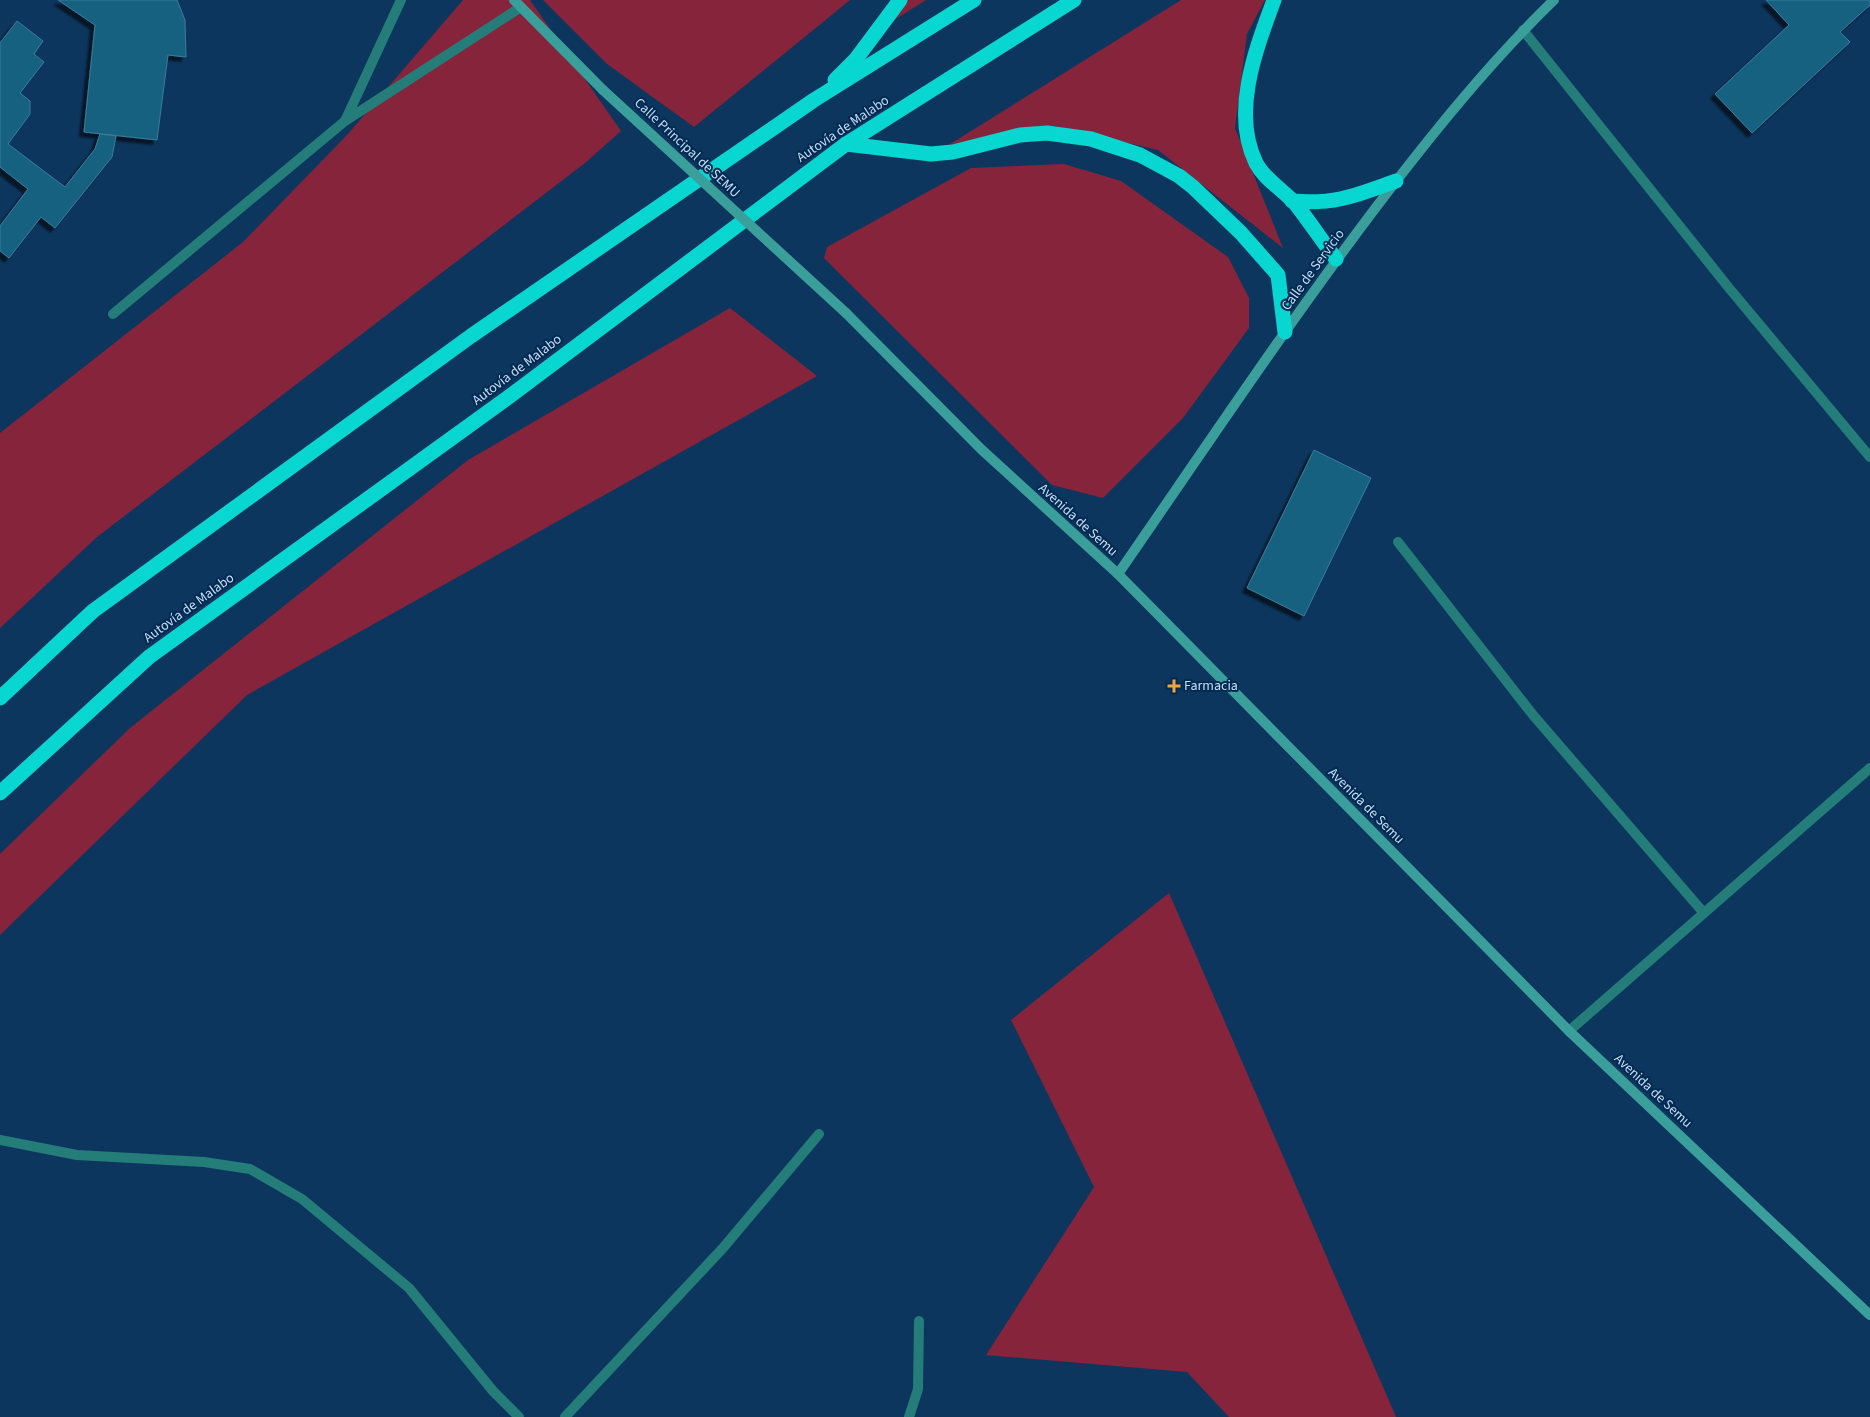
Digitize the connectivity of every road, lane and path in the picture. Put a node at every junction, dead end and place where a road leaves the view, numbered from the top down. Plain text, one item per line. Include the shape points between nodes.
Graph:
1 (400, 0) edge
2 (900, 0) edge
3 (974, 0) edge
4 (1074, 0) edge
5 (1274, 0) edge
6 (1554, 0) edge
7 (517, 3) edge
8 (1523, 30) junction
9 (814, 100) junction
10 (345, 121) junction
11 (846, 144) junction
12 (1396, 181) junction
13 (1292, 201) junction
14 (1336, 259) junction
15 (846, 312) joint
16 (113, 314) dead end
17 (1285, 332) junction
18 (1870, 457) edge
19 (1398, 542) dead end
20 (1118, 574) junction
21 (0, 698) edge
22 (1870, 768) edge
23 (0, 793) edge
24 (1703, 912) junction
25 (1569, 1031) junction
26 (819, 1134) dead end
27 (0, 1140) edge
28 (1870, 1315) edge
29 (919, 1321) dead end
30 (519, 1417) edge
31 (565, 1417) edge
32 (910, 1417) edge

1 - 10 street
2 - 9 highway via 856,60
3 - 9 highway
4 - 11 highway, Autovía de Malabo
5 - 13 highway via 1253,63 1246,121 1249,144 1257,164
6 - 8 main road, Calle de Servicio
7 - 10 street
7 - 15 main road, Calle Principal de SEMU, bridge via 603,90
8 - 12 main road, Calle de Servicio via 1427,140
8 - 18 street via 1729,288
9 - 21 highway via 471,336 101,605
10 - 16 street
11 - 17 highway via 931,154 953,152 1020,135 1046,133 1091,139 1140,155 1193,187 1241,233 1278,275
11 - 23 highway, Autovía de Malabo via 510,396 149,657
12 - 13 highway via 1341,201
12 - 14 main road, Calle de Servicio
13 - 14 highway
14 - 17 main road, Calle de Servicio
15 - 20 main road, Avenida de Semu via 982,450
17 - 20 main road, Calle de Servicio
19 - 24 street via 1533,715
20 - 25 main road, Avenida de Semu
22 - 24 street
24 - 25 street
25 - 28 main road, Avenida de Semu
26 - 31 street via 723,1248
27 - 30 street via 77,1155 204,1162 250,1169 302,1199 409,1288 492,1391
29 - 32 street via 918,1389

